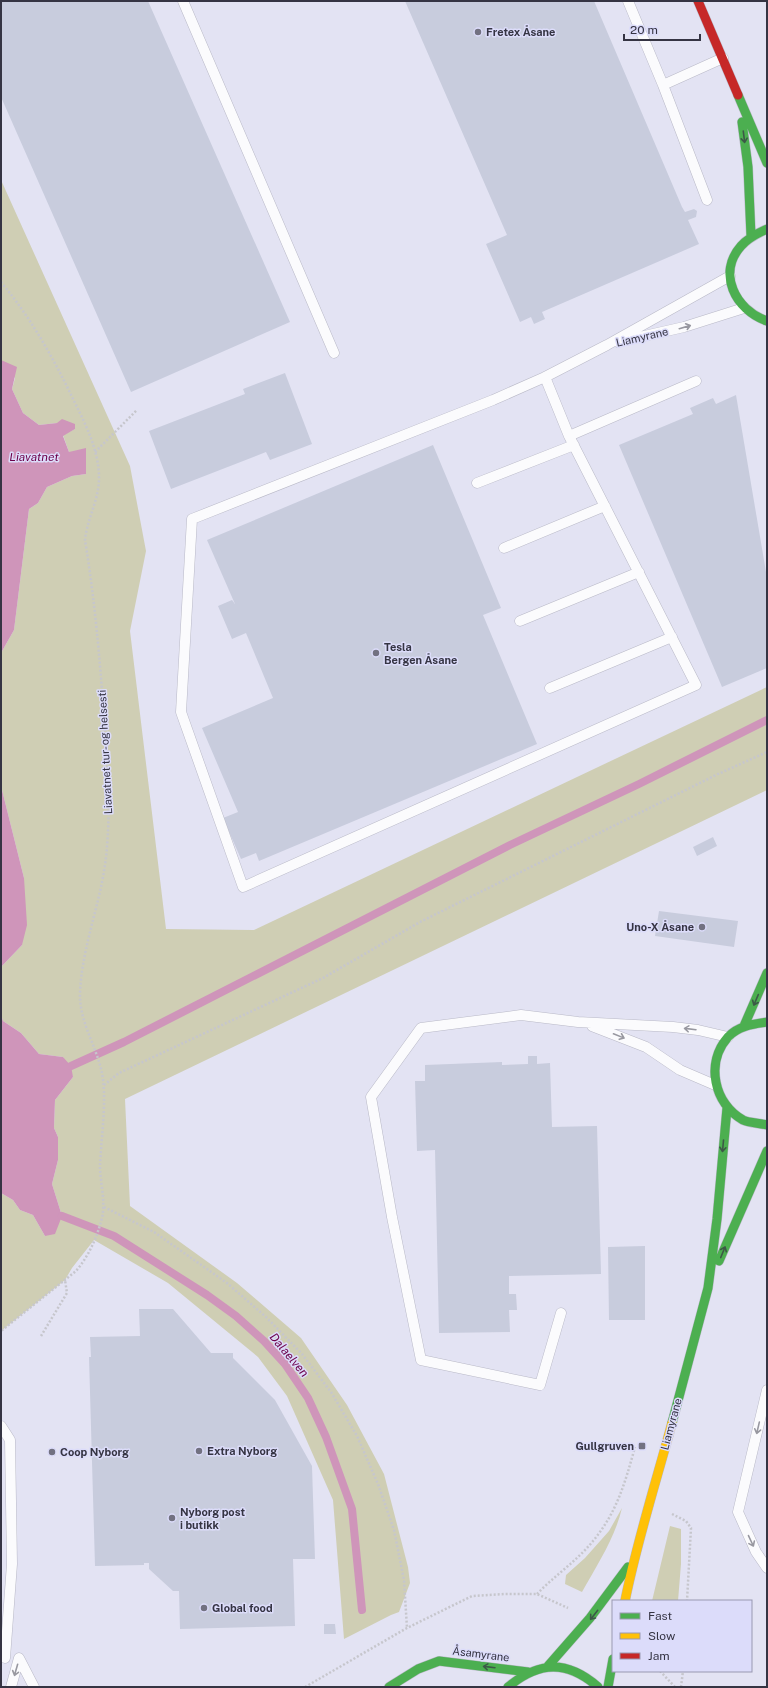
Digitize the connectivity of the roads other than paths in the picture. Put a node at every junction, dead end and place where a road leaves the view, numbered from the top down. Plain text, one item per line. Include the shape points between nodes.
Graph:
1 (183, 1) edge
2 (628, 1) edge
3 (698, 1) edge
4 (722, 58) junction
5 (663, 85) junction
6 (739, 98) junction
7 (767, 163) edge
8 (707, 200) dead end
9 (767, 229) edge
10 (750, 236) junction
11 (730, 276) junction
12 (744, 308) junction
13 (766, 320) edge
14 (767, 330) edge
15 (606, 345) junction
16 (334, 353) dead end
17 (545, 377) junction
18 (696, 381) dead end
19 (569, 436) junction
20 (574, 445) junction
21 (477, 483) dead end
22 (605, 506) junction
23 (504, 548) dead end
24 (638, 572) junction
25 (520, 621) dead end
26 (672, 637) junction
27 (550, 688) dead end
28 (767, 973) edge
29 (583, 1022) junction
30 (767, 1022) edge
31 (744, 1026) junction
32 (728, 1037) junction
33 (715, 1085) junction
34 (727, 1108) junction
35 (767, 1125) edge
36 (767, 1151) edge
37 (708, 1288) junction
38 (561, 1313) dead end
39 (767, 1390) edge
40 (1, 1426) edge
41 (633, 1560) junction
42 (767, 1568) edge
43 (625, 1600) edge
44 (5, 1658) dead end
45 (612, 1665) edge
46 (548, 1666) junction
47 (528, 1672) junction
48 (11, 1687) edge
49 (34, 1687) edge
50 (389, 1687) edge
51 (508, 1687) edge
52 (598, 1687) edge
53 (608, 1687) edge

1 - 16 lane
2 - 5 lane
3 - 4 main road
4 - 5 lane
4 - 6 main road
5 - 8 lane
6 - 7 main road
6 -> 10 main road via 748,167
9 - 10 main road
10 - 11 main road via 735,254
11 - 12 main road via 734,294
11 - 15 lane, Liamyrane
12 - 13 main road
15 -> 12 lane, Liamyrane via 684,327
13 - 14 main road
15 - 17 lane
17 - 19 lane
17 - 26 lane via 494,400 192,519 181,712 243,887 696,685
18 - 19 lane
19 - 20 lane
20 - 21 lane
20 - 22 lane
22 - 23 lane
22 - 24 lane
24 - 25 lane
24 - 26 lane
26 - 27 lane
28 -> 31 main road
32 -> 29 lane via 673,1027
29 -> 33 lane via 646,1047 680,1070
29 - 38 lane via 521,1015 421,1028 371,1097 421,1360 540,1385
30 - 31 main road
31 - 32 main road
32 - 33 main road via 715,1060
33 - 34 main road via 719,1097
34 - 35 main road via 751,1123
34 -> 37 main road, Liamyrane
37 -> 36 main road, Liamyrane
37 - 41 main road, Liamyrane
39 -> 42 lane via 738,1512 756,1552
40 - 44 lane via 10,1440 12,1564
41 - 43 main road, Liamyrane
41 -> 46 main road, Liamyrane via 596,1613
45 - 53 main road
46 - 47 main road
46 - 52 main road via 575,1671 588,1677
47 -> 50 main road, Åsamyrane via 439,1661 418,1669
47 - 51 main road
49 -> 48 lane via 19,1658

